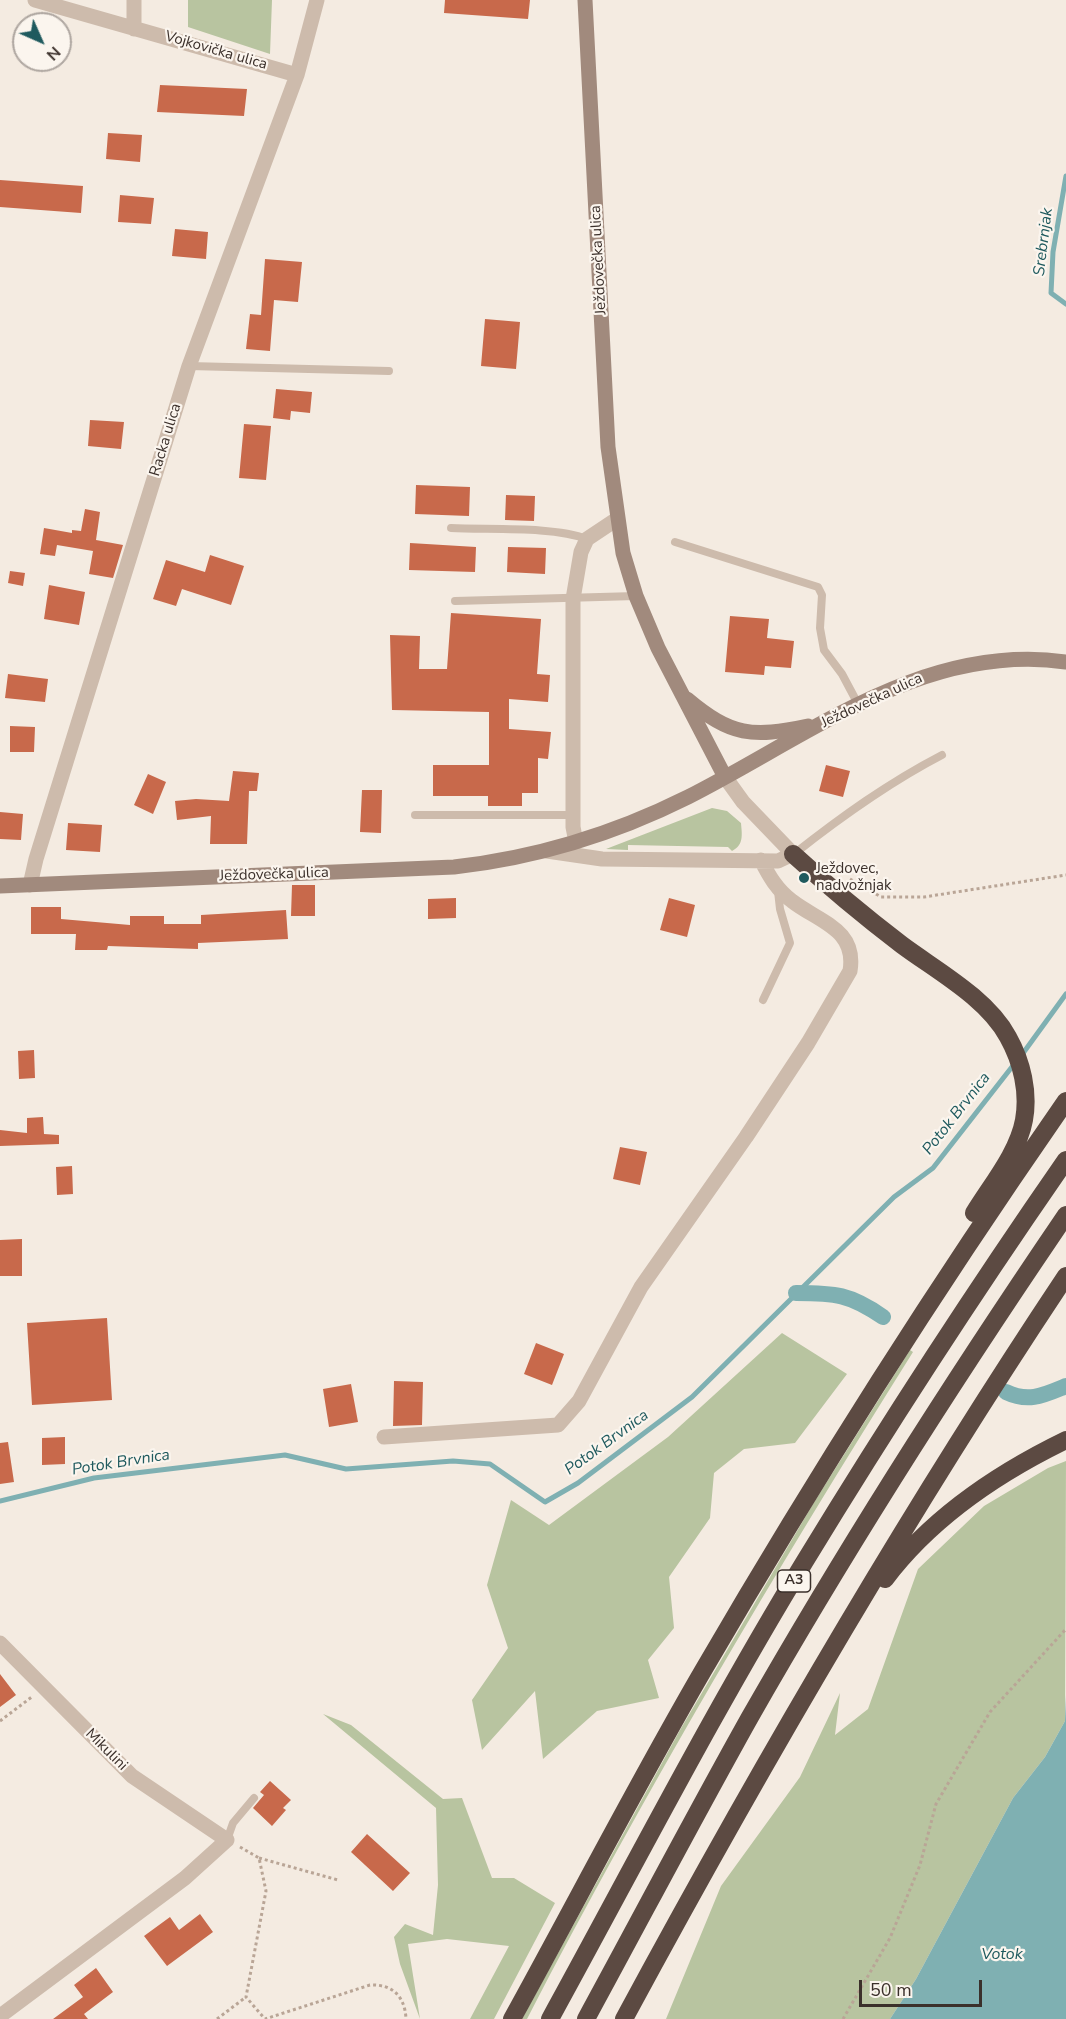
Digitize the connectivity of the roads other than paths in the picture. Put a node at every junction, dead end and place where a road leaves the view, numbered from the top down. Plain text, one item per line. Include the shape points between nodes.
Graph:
1 (35, 0) edge
2 (134, 0) edge
3 (317, 0) edge
4 (585, 0) edge
5 (134, 29) junction
6 (297, 75) junction
7 (189, 366) junction
8 (389, 371) dead end
9 (617, 519) junction
10 (451, 528) dead end
11 (587, 539) junction
12 (675, 542) dead end
13 (636, 596) junction
14 (573, 599) junction
15 (454, 602) dead end
16 (1066, 662) edge
17 (682, 695) junction
18 (858, 704) junction
19 (825, 721) junction
20 (942, 755) dead end
21 (725, 777) junction
22 (415, 815) dead end
23 (574, 815) junction
24 (576, 842) junction
25 (547, 851) junction
26 (793, 854) junction
27 (761, 860) junction
28 (30, 885) junction
29 (0, 886) edge
30 (778, 889) junction
31 (763, 1000) dead end
32 (1066, 1101) edge
33 (1066, 1160) edge
34 (1066, 1215) edge
35 (967, 1243) junction
36 (1066, 1276) edge
37 (384, 1437) dead end
38 (1066, 1440) edge
39 (0, 1643) edge
40 (832, 1646) junction
41 (254, 1798) dead end
42 (227, 1840) junction
43 (0, 2016) edge
44 (512, 2019) edge
45 (550, 2019) edge
46 (586, 2019) edge
47 (624, 2019) edge

1 - 5 street, Vojkovička ulica
2 - 5 street
3 - 6 street, Racka ulica
4 - 9 main road, Ježdovečka ulica via 608,447
5 - 6 street, Vojkovička ulica
6 - 7 street, Racka ulica
7 - 8 lane
7 - 28 street, Racka ulica
9 - 11 street
9 - 13 main road, Ježdovečka ulica
10 - 11 lane via 553,533
11 - 14 street
12 - 18 lane via 818,587 822,595 820,628 824,651
13 - 14 lane
13 - 17 main road, Ježdovečka ulica
14 - 15 lane
14 - 23 street
16 - 18 main road, Ježdovečka ulica via 1029,660 961,666 892,688
17 - 19 main road via 717,722 744,733 789,730
17 - 21 main road, Ježdovečka ulica
18 - 19 main road, Ježdovečka ulica
19 - 21 main road, Ježdovečka ulica
20 - 26 lane via 839,818
21 - 24 main road, Ježdovečka ulica via 659,811
21 - 26 street via 743,802
22 - 23 lane
23 - 24 street
24 - 25 main road, Ježdovečka ulica
25 - 27 street, Ježdovečka ulica via 602,860
25 - 28 main road, Ježdovečka ulica via 501,862 454,867
26 - 27 street, Ježdovečka ulica via 778,861
26 - 35 highway via 846,902 973,998 1008,1036 1022,1067 1022,1129 973,1215
27 - 30 street
28 - 29 main road, Ježdovečka ulica
30 - 31 lane via 790,943
30 - 37 street via 847,941 852,958 850,971 752,1128 641,1287 579,1401 558,1425
32 - 35 highway
33 - 45 highway, A3 via 973,1295 805,1562
34 - 46 highway, A3 via 923,1432 750,1717
35 - 44 highway via 702,1672
36 - 40 highway
38 - 40 highway via 1017,1466 944,1515 901,1557
39 - 42 street, Mikulini via 132,1776
40 - 47 highway
41 - 42 lane via 233,1823
42 - 43 street via 185,1878

